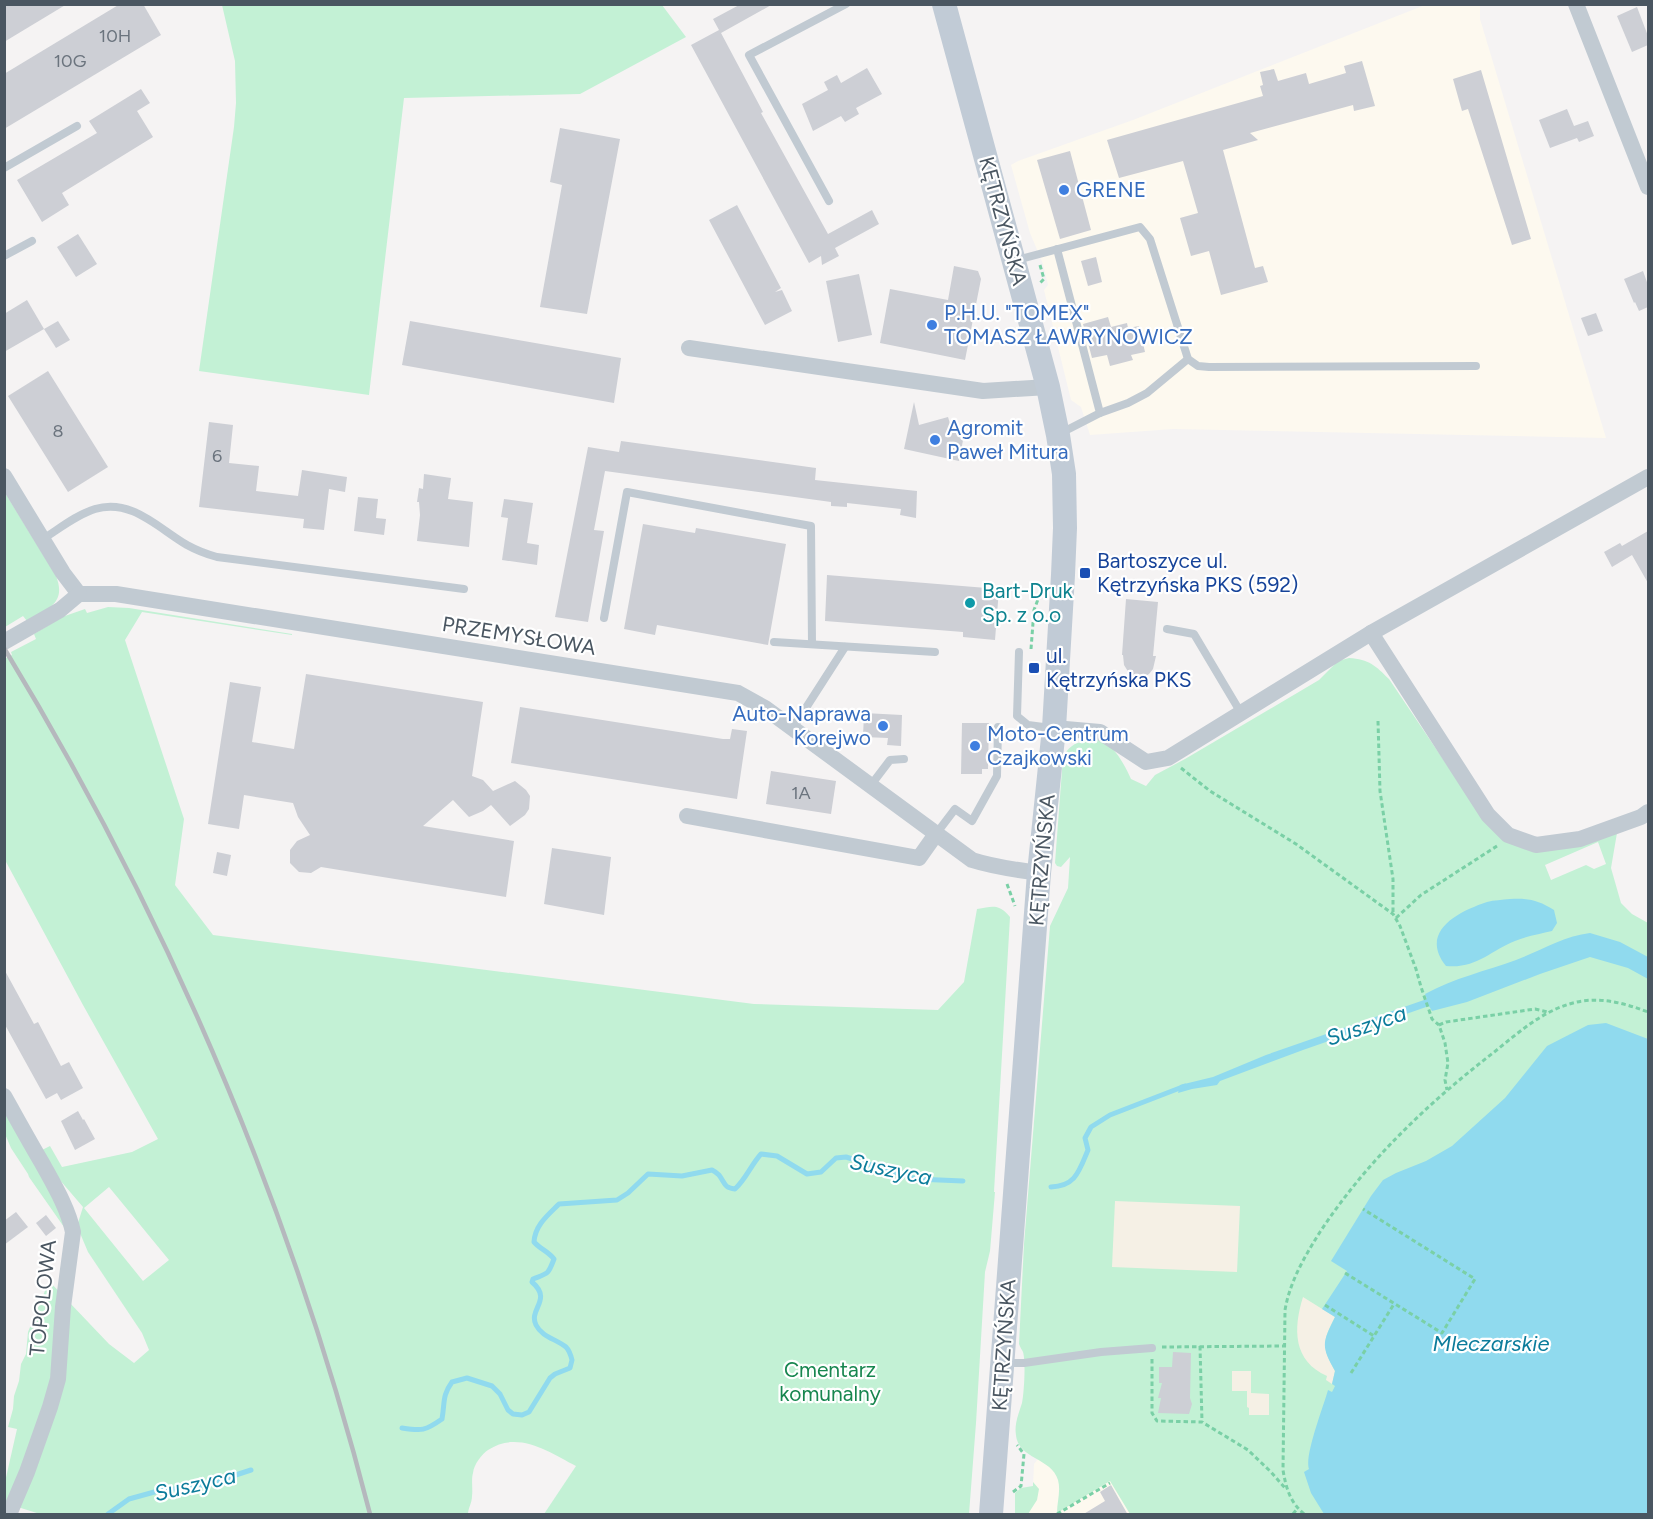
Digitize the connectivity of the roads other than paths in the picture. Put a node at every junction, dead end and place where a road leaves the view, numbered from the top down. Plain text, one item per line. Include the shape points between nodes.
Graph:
1 (846, 4) edge
2 (944, 4) edge
3 (1576, 4) edge
4 (77, 126) dead end
5 (4, 168) edge
6 (1648, 187) edge
7 (829, 201) dead end
8 (32, 241) dead end
9 (1057, 249) junction
10 (4, 256) edge
11 (1013, 261) junction
12 (689, 348) dead end
13 (1188, 359) junction
14 (1476, 366) dead end
15 (1048, 387) junction
16 (1100, 413) junction
17 (1058, 435) junction
18 (4, 476) edge
19 (1648, 477) edge
20 (43, 539) junction
21 (464, 589) dead end
22 (79, 594) junction
23 (604, 618) dead end
24 (1167, 629) dead end
25 (1371, 633) junction
26 (4, 642) edge
27 (774, 642) dead end
28 (812, 644) junction
29 (845, 647) junction
30 (935, 652) dead end
31 (1018, 652) dead end
32 (1241, 713) junction
33 (998, 727) dead end
34 (793, 728) junction
35 (1054, 728) junction
36 (904, 759) dead end
37 (871, 785) junction
38 (1648, 812) edge
39 (687, 816) dead end
40 (936, 834) junction
41 (1039, 873) junction
42 (4, 1096) edge
43 (1152, 1348) road end
44 (1003, 1363) junction
45 (11, 1512) edge
46 (991, 1515) edge

1 - 7 lane via 749,55
2 - 11 main road, KĘTRZYŃSKA
3 - 6 street
4 - 5 lane
8 - 10 lane
9 - 11 lane
9 - 13 lane via 1140,226 1150,239
9 - 16 lane
11 - 15 main road, KĘTRZYŃSKA
12 - 15 street via 983,391
13 - 14 lane via 1197,366 1209,367
13 - 16 lane via 1147,393
15 - 17 main road, KĘTRZYŃSKA
16 - 17 lane
17 - 35 main road, KĘTRZYŃSKA via 1064,474 1065,528
18 - 20 street
19 - 25 street
20 - 21 lane via 94,509 121,507 217,557
20 - 22 street
22 - 26 street via 60,610
22 - 34 street, PRZEMYSŁOWA via 116,594 738,693
23 - 28 lane via 627,492 811,526
24 - 32 lane via 1194,634
25 - 32 street
25 - 38 street via 1488,815 1508,835 1536,845 1580,839
27 - 28 lane
28 - 29 lane
29 - 30 lane
29 - 34 lane
31 - 35 lane via 1017,716 1028,725
32 - 35 street via 1168,758 1146,762 1100,732
33 - 40 lane via 997,776 972,821 955,809
34 - 37 street, PRZEMYSŁOWA
35 - 41 main road, KĘTRZYŃSKA
36 - 37 lane via 890,760
37 - 40 street, PRZEMYSŁOWA
39 - 40 street via 920,858
40 - 41 street, PRZEMYSŁOWA via 972,860
41 - 44 main road, KĘTRZYŃSKA
42 - 45 street, TOPOLOWA via 52,1182 73,1232 58,1379
43 - 44 lane
44 - 46 main road, KĘTRZYŃSKA

